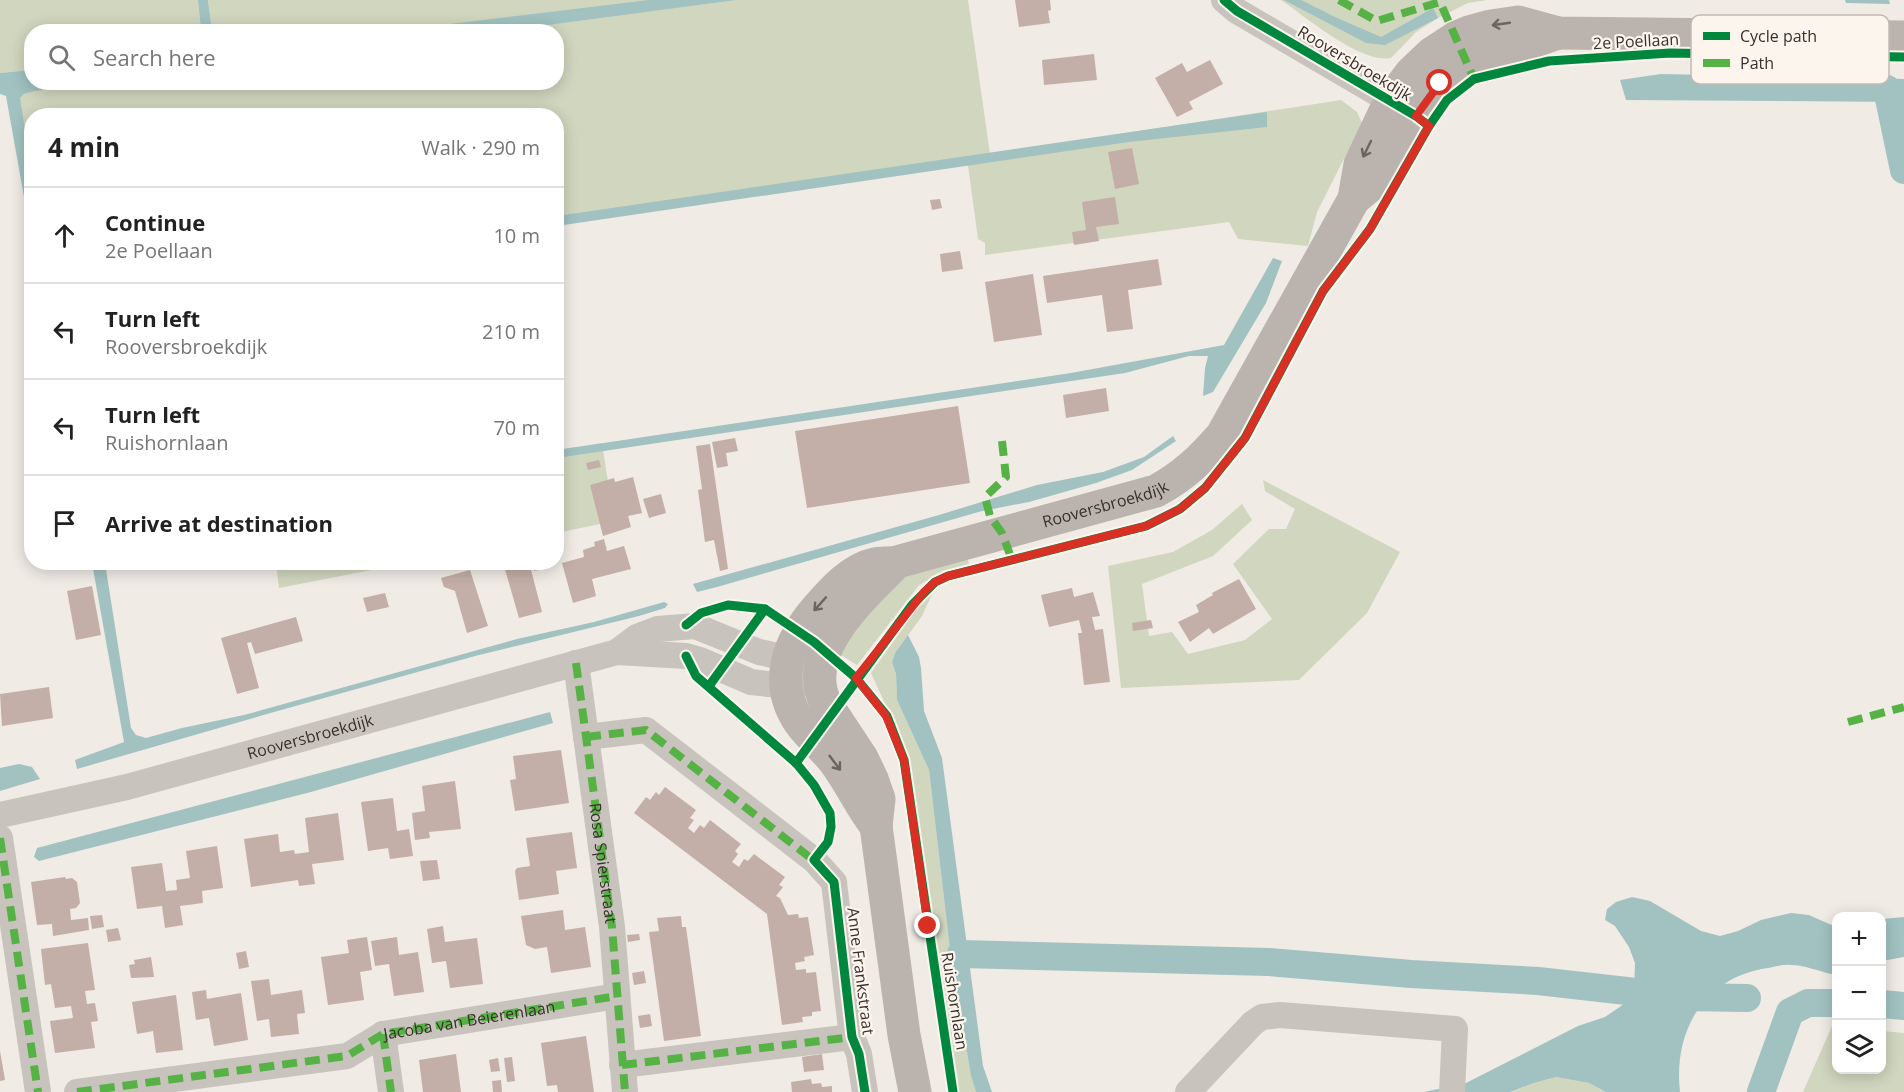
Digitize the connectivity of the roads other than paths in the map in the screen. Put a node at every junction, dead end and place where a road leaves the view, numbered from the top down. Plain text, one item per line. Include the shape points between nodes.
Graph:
1 (1224, 0) edge
2 (1691, 35) edge
3 (1889, 37) edge
4 (1904, 37) edge
5 (1403, 109) junction
6 (897, 562) junction
7 (700, 648) dead end
8 (730, 656) dead end
9 (576, 663) junction
10 (786, 672) junction
11 (818, 680) junction
12 (586, 738) junction
13 (0, 814) edge
14 (876, 826) junction
15 (0, 838) edge
16 (617, 996) junction
17 (383, 1034) junction
18 (852, 1037) junction
19 (622, 1065) junction
20 (138, 1088) edge
21 (38, 1092) edge
22 (77, 1092) edge
23 (392, 1092) edge
24 (625, 1092) edge
25 (864, 1092) edge
26 (915, 1092) edge
27 (1188, 1092) edge
28 (1452, 1092) edge

1 - 5 street, Rooversbroekdijk
2 - 5 main road, 2e Poellaan via 1558,33 1454,72
3 - 4 main road, 2e Poellaan
5 - 6 main road, Rooversbroekdijk via 1360,164 1354,199 1222,435 1199,462 1156,491
6 -> 10 main road, Rooversbroekdijk via 874,564 840,583 806,620
6 - 11 main road via 849,612 834,634
7 - 8 street
9 - 10 street, Rooversbroekdijk via 617,652 637,637 658,629 695,626 759,652
9 - 12 street, Rosa Spierstraat
9 - 13 street, Rooversbroekdijk via 127,786
10 - 11 street, Rooversbroekdijk
10 -> 14 main road via 790,704 798,720 834,761
11 - 14 main road via 825,702 872,779 879,799
12 - 16 street, Rosa Spierstraat via 612,927
12 - 18 street, Anne Frankstraat via 646,730 814,860 834,882
14 - 26 main road
15 - 21 street
16 - 17 street, Jacoba van Beierenlaan
16 - 19 street, Rosa Spierstraat
17 - 20 street, Jacoba van Beierenlaan via 347,1056
17 - 23 street
18 - 19 street
18 - 25 street, Anne Frankstraat via 859,1054
19 - 24 street, Rosa Spierstraat
20 - 22 street, Jacoba van Beierenlaan
27 - 28 street via 1253,1023 1262,1017 1280,1015 1455,1029

